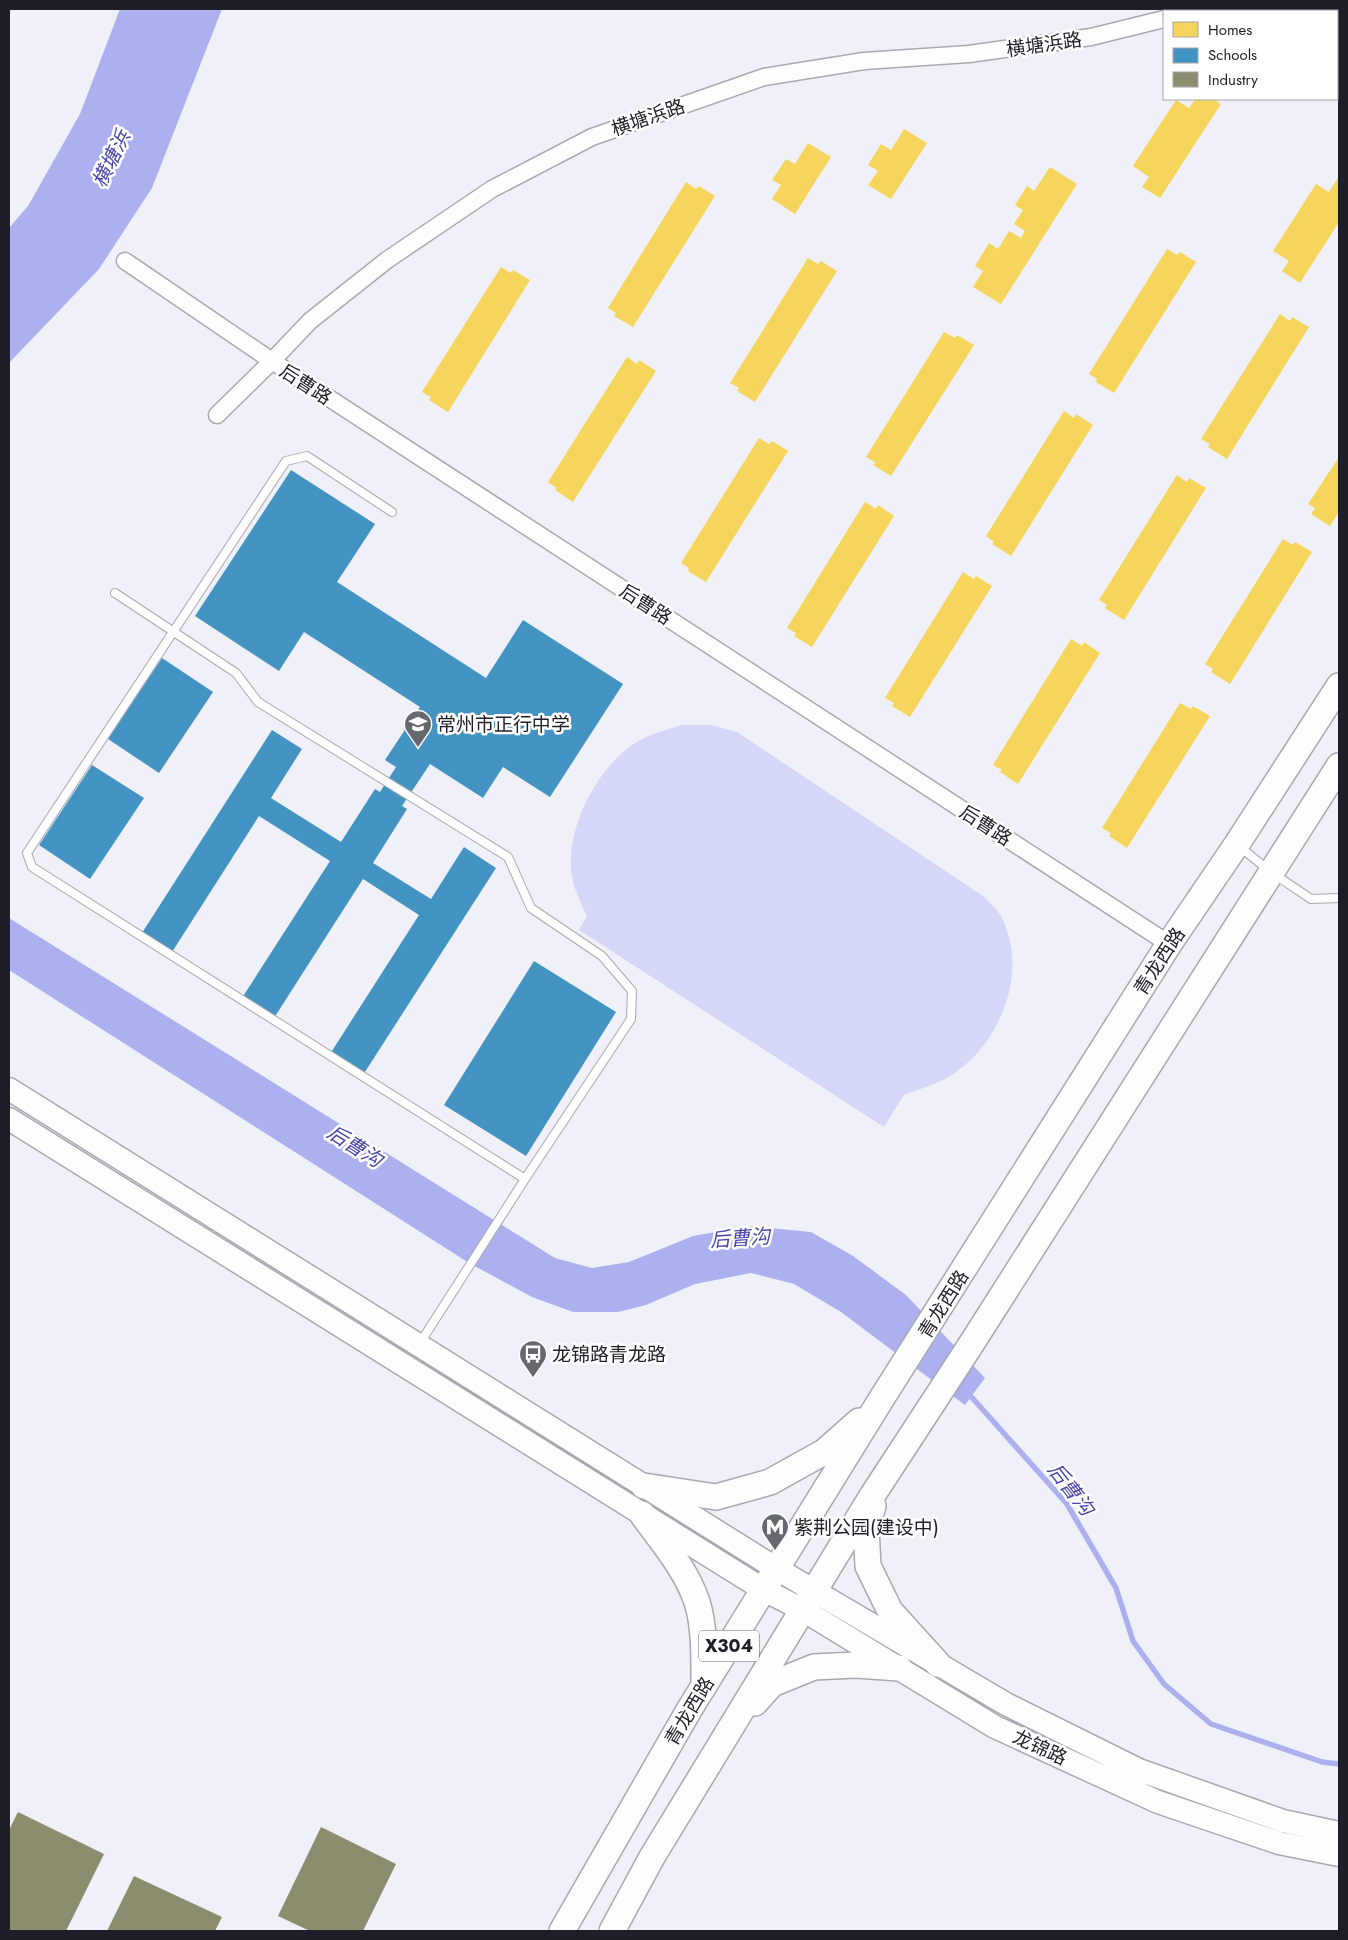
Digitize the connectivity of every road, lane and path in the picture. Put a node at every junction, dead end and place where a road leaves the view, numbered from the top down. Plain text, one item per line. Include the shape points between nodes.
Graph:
1 (1163, 19) edge
2 (125, 261) dead end
3 (272, 362) junction
4 (217, 415) dead end
5 (392, 512) dead end
6 (115, 593) dead end
7 (173, 632) junction
8 (1339, 686) edge
9 (1339, 766) edge
10 (1236, 844) junction
11 (1271, 872) junction
12 (1339, 898) edge
13 (1169, 944) junction
14 (9, 1089) edge
15 (9, 1119) edge
16 (525, 1179) junction
17 (419, 1345) junction
18 (882, 1398) junction
19 (880, 1483) junction
20 (644, 1486) junction
21 (642, 1514) junction
22 (777, 1569) junction
23 (764, 1590) junction
24 (808, 1600) junction
25 (938, 1664) junction
26 (899, 1668) junction
27 (704, 1686) junction
28 (729, 1730) junction
29 (1339, 1833) edge
30 (1339, 1855) edge
31 (562, 1931) edge
32 (612, 1931) edge

1 - 3 street, 横塘浜路 via 1082,38 969,54 864,61 764,77 592,137 492,189 387,260 310,321
2 - 3 street, 后曹路
3 - 4 street, 横塘浜路
3 - 13 street, 后曹路
5 - 7 lane via 307,456 286,461
6 - 7 lane
7 - 16 lane via 236,673 258,702 508,857 531,908 602,956 632,991 631,1019
7 - 16 lane via 28,853 32,866
8 - 10 main road, 青龙西路
9 - 11 main road
10 - 11 lane
10 - 13 main road, 青龙西路
11 - 12 lane via 1311,899
11 - 19 main road
13 - 18 main road, 青龙西路 / X304
14 - 17 main road, 龙锦路
15 - 21 main road, 龙锦路
16 - 17 lane
17 - 20 main road, 龙锦路
18 - 20 main road via 824,1452 770,1482 716,1497
18 - 22 main road, 青龙西路 / X304
19 - 24 main road
19 - 25 main road via 866,1529 868,1566 890,1611
20 - 22 main road, 龙锦路
21 - 23 main road, 龙锦路
21 - 27 main road via 678,1563 697,1602
22 - 23 main road, 青龙西路 / X304
22 - 24 main road, 龙锦路
23 - 24 main road, 龙锦路
23 - 27 main road, 青龙西路 / X304
24 - 25 main road, 龙锦路
24 - 26 main road, 龙锦路
24 - 28 main road
25 - 29 main road, 龙锦路 via 1006,1704 1139,1770 1283,1821
26 - 28 main road via 814,1667 772,1684
26 - 30 main road, 龙锦路 via 996,1726 1158,1802 1279,1842
27 - 31 main road, 青龙西路 / X304
28 - 32 main road via 652,1857

